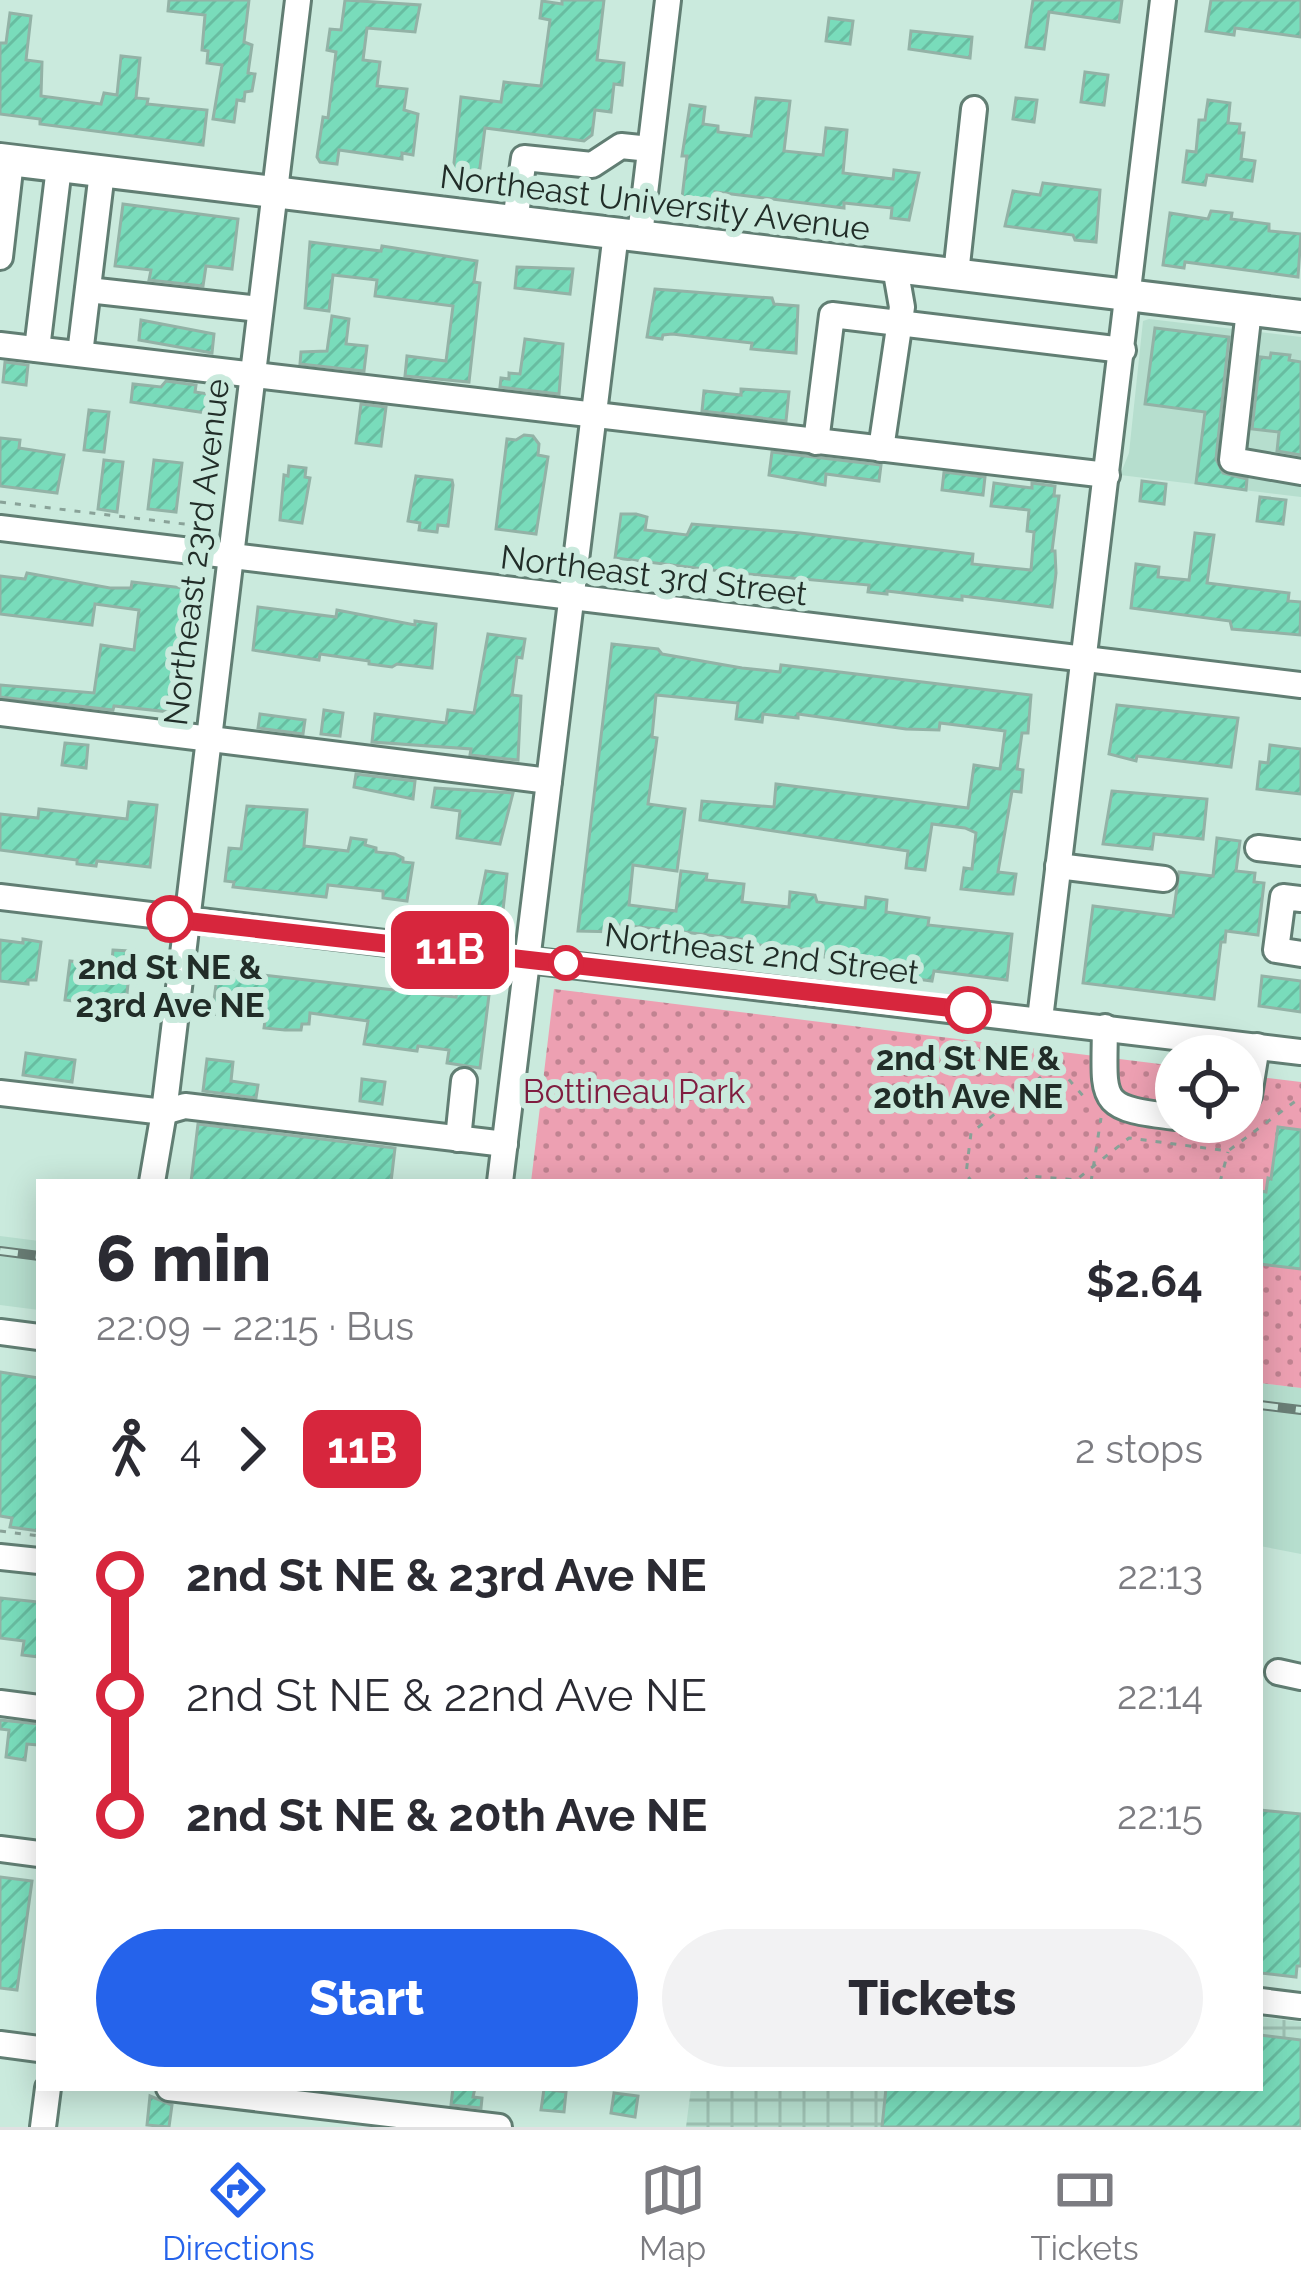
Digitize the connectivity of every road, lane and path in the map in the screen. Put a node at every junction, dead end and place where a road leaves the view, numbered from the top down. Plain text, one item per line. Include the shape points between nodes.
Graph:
1 (298, 0) edge
2 (668, 0) edge
3 (1163, 0) edge
4 (974, 109) dead end
5 (650, 149) junction
6 (6, 160) edge
7 (59, 166) junction
8 (102, 172) junction
9 (273, 192) junction
10 (515, 221) junction
11 (628, 234) junction
12 (0, 257) edge
13 (895, 267) junction
14 (956, 274) junction
15 (88, 290) junction
16 (1130, 295) junction
17 (259, 309) junction
18 (1249, 310) junction
19 (1301, 316) edge
20 (899, 323) junction
21 (0, 345) edge
22 (37, 349) junction
23 (1123, 350) junction
24 (80, 354) junction
25 (251, 373) junction
26 (594, 416) junction
27 (816, 442) junction
28 (880, 449) junction
29 (1301, 472) edge
30 (1107, 475) junction
31 (0, 502) edge
32 (210, 527) dead end
33 (0, 528) edge
34 (229, 554) junction
35 (571, 599) junction
36 (1083, 658) junction
37 (1301, 685) edge
38 (0, 713) edge
39 (207, 739) junction
40 (549, 782) junction
41 (1258, 848) dead end
42 (1301, 853) edge
43 (1058, 866) junction
44 (1164, 879) dead end
45 (0, 897) edge
46 (1301, 899) edge
47 (186, 921) junction
48 (1301, 954) edge
49 (526, 959) junction
50 (1040, 1019) junction
51 (1105, 1027) junction
52 (1169, 1035) edge
53 (1263, 1047) edge
54 (1058, 1051) dead end
55 (1301, 1052) edge
56 (1056, 1065) junction
57 (464, 1081) dead end
58 (0, 1093) edge
59 (1301, 1097) edge
60 (1086, 1100) dead end
61 (164, 1112) junction
62 (1155, 1114) edge
63 (1101, 1117) dead end
64 (458, 1139) junction
65 (505, 1144) junction
66 (1228, 1150) junction
67 (1094, 1167) junction
68 (153, 1179) edge
69 (500, 1179) edge
70 (970, 1179) edge
71 (1026, 1179) edge
72 (1064, 1179) edge
73 (1077, 1179) edge
74 (1092, 1179) edge
75 (1221, 1179) edge
76 (0, 1332) edge
77 (36, 1337) edge
78 (0, 1531) edge
79 (36, 1536) edge
80 (0, 1556) edge
81 (36, 1562) edge
82 (0, 1703) edge
83 (36, 1708) edge
84 (0, 1850) edge
85 (36, 1854) edge
86 (1263, 2001) edge
87 (1301, 2006) edge
88 (0, 2044) edge
89 (36, 2049) edge
90 (48, 2091) edge
91 (199, 2091) edge
92 (389, 2110) edge
93 (44, 2127) edge
94 (500, 2127) edge

1 - 9 street, Northeast 23rd Avenue
2 - 5 street
3 - 16 street
4 - 14 street
5 - 10 street via 621,146 592,165 524,158
5 - 11 street
6 - 7 main road, Northeast University Avenue
6 - 12 street
7 - 8 main road, Northeast University Avenue
7 - 22 street
8 - 9 main road, Northeast University Avenue
8 - 15 street
9 - 10 main road, Northeast University Avenue
9 - 17 street, Northeast 23rd Avenue
10 - 11 main road, Northeast University Avenue
11 - 13 main road, Northeast University Avenue
11 - 26 street
13 - 14 main road, Northeast University Avenue
13 - 20 street
14 - 16 main road, Northeast University Avenue
15 - 17 street
15 - 24 street
16 - 18 main road, Northeast University Avenue
16 - 23 street
17 - 25 street, Northeast 23rd Avenue
18 - 19 main road, Northeast University Avenue
18 - 29 street via 1232,460
20 - 23 street
20 - 27 street via 832,315
20 - 28 street
21 - 22 street
22 - 24 street
23 - 30 street
24 - 25 street
25 - 26 street
25 - 34 street, Northeast 23rd Avenue
26 - 27 street
26 - 35 street
27 - 28 street
28 - 30 street
30 - 36 street
31 - 32 path
33 - 34 street, Northeast 3rd Street
34 - 35 street, Northeast 3rd Street
34 - 39 street, Northeast 23rd Avenue
35 - 36 street, Northeast 3rd Street
35 - 40 street
36 - 37 street, Northeast 3rd Street
36 - 43 street
38 - 39 street
39 - 40 street
39 - 47 street, Northeast 23rd Avenue
40 - 49 street
41 - 42 street
43 - 44 street
43 - 50 street
45 - 47 street, Northeast 2nd Street
46 - 48 street via 1283,897 1276,950
47 - 49 street, Northeast 2nd Street
47 - 61 street, Northeast 23rd Avenue
49 - 50 street, Northeast 2nd Street
49 - 65 street
50 - 51 street, Northeast 2nd Street
51 - 52 street, Northeast 2nd Street
51 - 62 street via 1104,1083 1113,1102
53 - 55 street, Northeast 2nd Street
54 - 56 path
56 - 60 path
56 - 70 path via 971,1133
57 - 64 street
58 - 61 street
59 - 66 path
61 - 64 street via 185,1106
61 - 68 street, Northeast 23rd Avenue
63 - 67 path
64 - 65 street
65 - 69 street
66 - 67 path via 1130,1138
66 - 75 path
67 - 73 path
67 - 74 path
71 - 72 path
76 - 77 street
78 - 79 path
80 - 81 street
82 - 83 street
84 - 85 street
86 - 87 street
88 - 89 street
90 - 93 street
91 - 92 street
92 - 94 street

